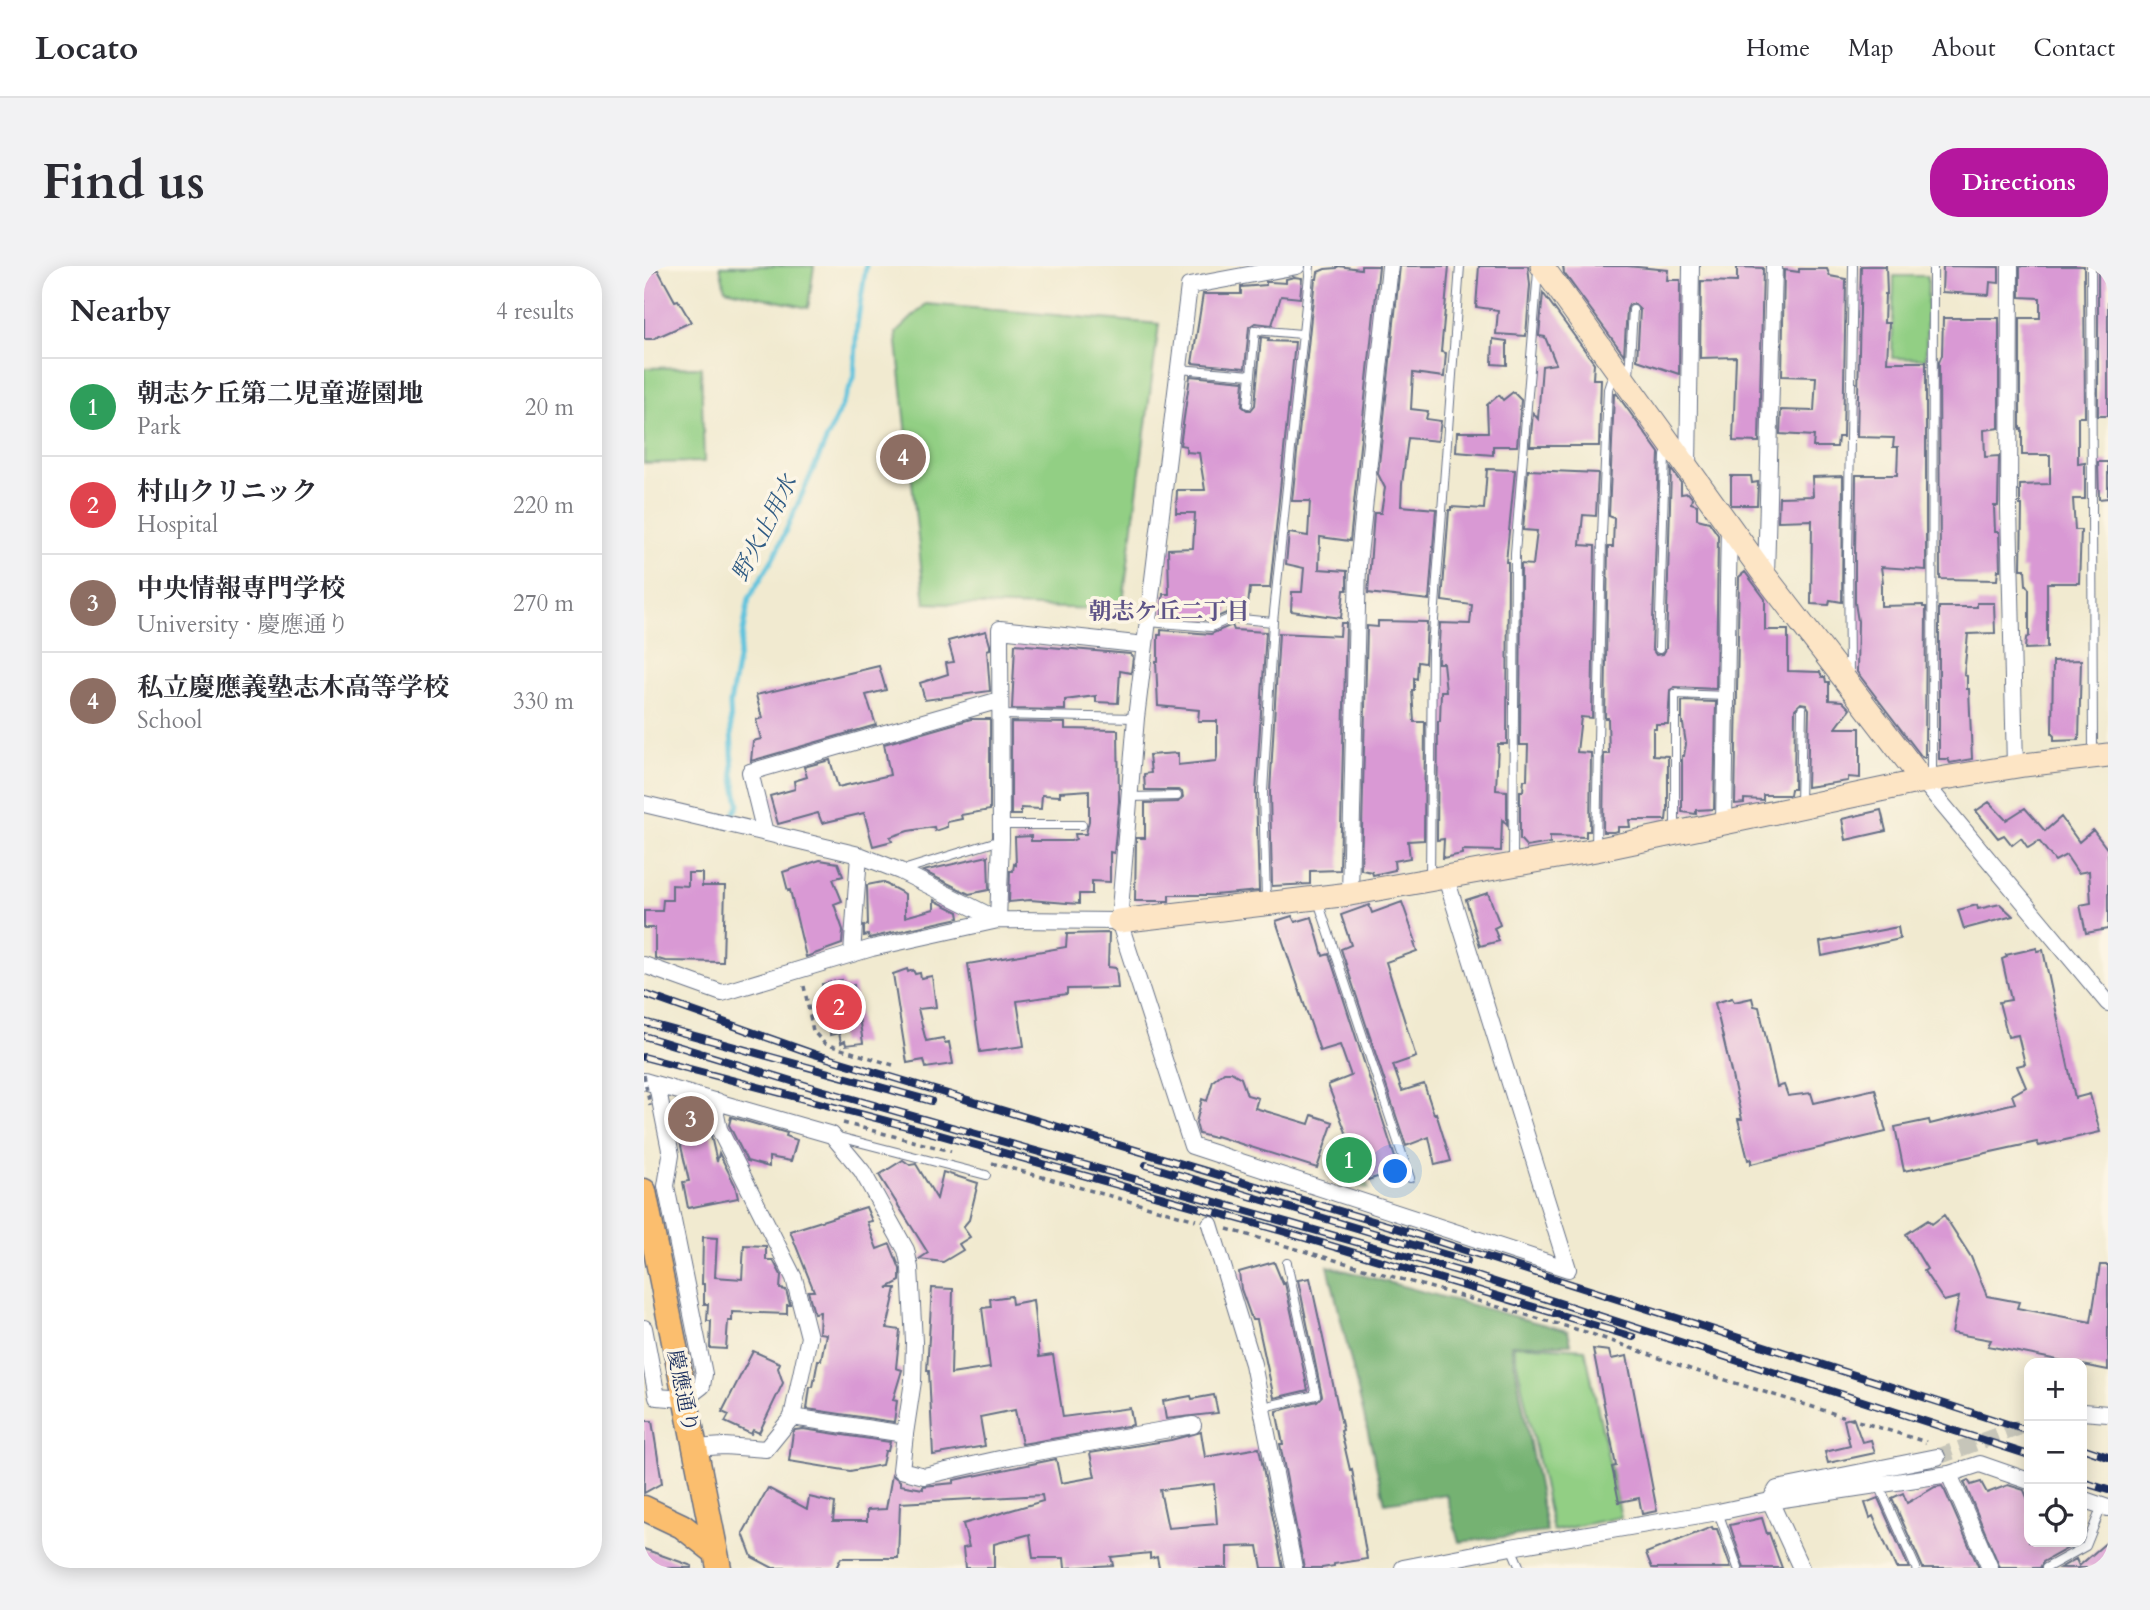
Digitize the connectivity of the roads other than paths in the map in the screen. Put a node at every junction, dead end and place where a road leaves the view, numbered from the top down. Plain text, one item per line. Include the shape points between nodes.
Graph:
1 (1297, 266) edge
2 (1310, 266) edge
3 (1391, 266) edge
4 (1460, 266) edge
5 (1540, 266) edge
6 (1690, 266) edge
7 (1774, 266) edge
8 (1853, 266) edge
9 (1933, 266) edge
10 (2010, 266) edge
11 (2091, 266) edge
12 (1633, 310) dead end
13 (1301, 334) junction
14 (1178, 369) junction
15 (1251, 375) junction
16 (1622, 377) junction
17 (1248, 404) dead end
18 (1670, 443) junction
19 (1688, 468) junction
20 (1729, 523) junction
21 (1766, 577) junction
22 (1148, 622) junction
23 (1273, 622) junction
24 (1145, 645) junction
25 (1659, 649) dead end
26 (1849, 688) junction
27 (1726, 696) junction
28 (1001, 708) junction
29 (1802, 709) dead end
30 (1136, 718) junction
31 (2100, 756) edge
32 (2015, 766) junction
33 (1927, 781) junction
34 (1177, 796) dead end
35 (1130, 797) junction
36 (644, 804) edge
37 (1800, 806) junction
38 (1724, 822) junction
39 (1082, 825) dead end
40 (1001, 832) junction
41 (764, 833) junction
42 (1675, 833) junction
43 (1596, 849) junction
44 (859, 855) junction
45 (1513, 865) junction
46 (900, 871) junction
47 (1438, 879) junction
48 (1350, 894) junction
49 (1318, 898) junction
50 (1266, 904) junction
51 (998, 920) junction
52 (1119, 921) junction
53 (852, 954) junction
54 (644, 965) edge
55 (2108, 1003) edge
56 (648, 1080) edge
57 (717, 1101) junction
58 (832, 1135) junction
59 (986, 1175) dead end
60 (1410, 1178) dead end
61 (644, 1191) edge
62 (1210, 1224) road end
63 (1287, 1263) dead end
64 (644, 1328) edge
65 (685, 1399) junction
66 (1263, 1407) junction
67 (2087, 1412) edge
68 (2108, 1414) edge
69 (792, 1417) junction
70 (1193, 1425) dead end
71 (905, 1434) junction
72 (694, 1448) junction
73 (1934, 1451) tunnel mouth
74 (1949, 1474) junction
75 (2024, 1478) edge
76 (1878, 1484) junction
77 (1770, 1501) junction
78 (2087, 1501) edge
79 (2105, 1507) edge
80 (644, 1508) edge
81 (1718, 1512) junction
82 (1511, 1547) junction
83 (716, 1559) edge
84 (1455, 1563) edge
85 (1423, 1566) edge
86 (734, 1568) edge
87 (1294, 1568) edge
88 (1403, 1568) edge
89 (1520, 1568) edge
90 (1738, 1568) edge
91 (1801, 1568) edge
92 (1916, 1568) edge
93 (1990, 1568) edge
94 (2046, 1568) edge

1 - 14 street via 1189,286
2 - 13 lane
3 - 48 street via 1358,565
4 - 47 lane via 1432,647
5 - 16 street
5 - 45 lane via 1515,553
6 - 19 street
7 - 21 street
8 - 26 lane
9 - 33 lane
10 - 32 street
11 - 31 lane
12 - 16 lane
13 - 15 lane via 1255,330
13 - 23 lane
14 - 15 lane
14 - 22 street
15 - 17 lane
16 - 18 street
16 - 43 lane via 1608,388
18 - 19 street
18 - 25 lane via 1665,456
19 - 20 street
20 - 21 street
20 - 27 street
21 - 26 street
22 - 23 lane via 1211,627 1231,618
22 - 24 street
23 - 50 lane via 1263,792
24 - 28 street via 1000,629
24 - 30 street
26 - 33 street
27 - 38 street
27 - 42 lane via 1675,694
28 - 30 lane
28 - 40 street
28 - 41 street via 750,772
29 - 37 lane
30 - 35 street
31 - 32 street
32 - 33 street
33 - 37 street
33 - 55 street
34 - 35 lane
35 - 52 street
36 - 41 street
37 - 38 street
38 - 42 street
39 - 40 lane
40 - 46 lane
40 - 51 street
41 - 44 street
42 - 43 street
43 - 45 street
44 - 46 street
44 - 53 street
45 - 47 street
46 - 51 street
47 - 48 street
47 - 52 street via 1568,1269 1192,1146
48 - 49 street
49 - 50 street
49 - 60 lane
50 - 52 street
51 - 52 street
51 - 53 street
53 - 54 street via 722,993
56 - 57 street
56 - 65 street via 671,1155 666,1186 704,1374 702,1385
57 - 58 street
57 - 69 street via 719,1129 794,1278 809,1337
58 - 59 lane
58 - 71 street via 862,1171 905,1250 910,1268 913,1381
61 - 65 main road, 慶應通り
62 - 66 street
63 - 66 lane via 1316,1395
64 - 65 street via 657,1397
65 - 72 main road, 慶應通り
66 - 87 street
67 - 68 street
69 - 71 street
69 - 72 street via 766,1449
70 - 71 street via 924,1475 901,1470
72 - 83 main road, 慶應通り
73 - 77 street via 1777,1489
74 - 75 street via 1980,1464
74 - 76 street
74 - 93 street
76 - 77 street
76 - 92 lane
77 - 81 street
77 - 91 street
78 - 79 street
79 - 94 lane via 2086,1546
80 - 83 main road via 688,1530
81 - 82 street
81 - 90 lane
82 - 84 street
82 - 89 lane
83 - 86 street
84 - 85 street
85 - 88 street

